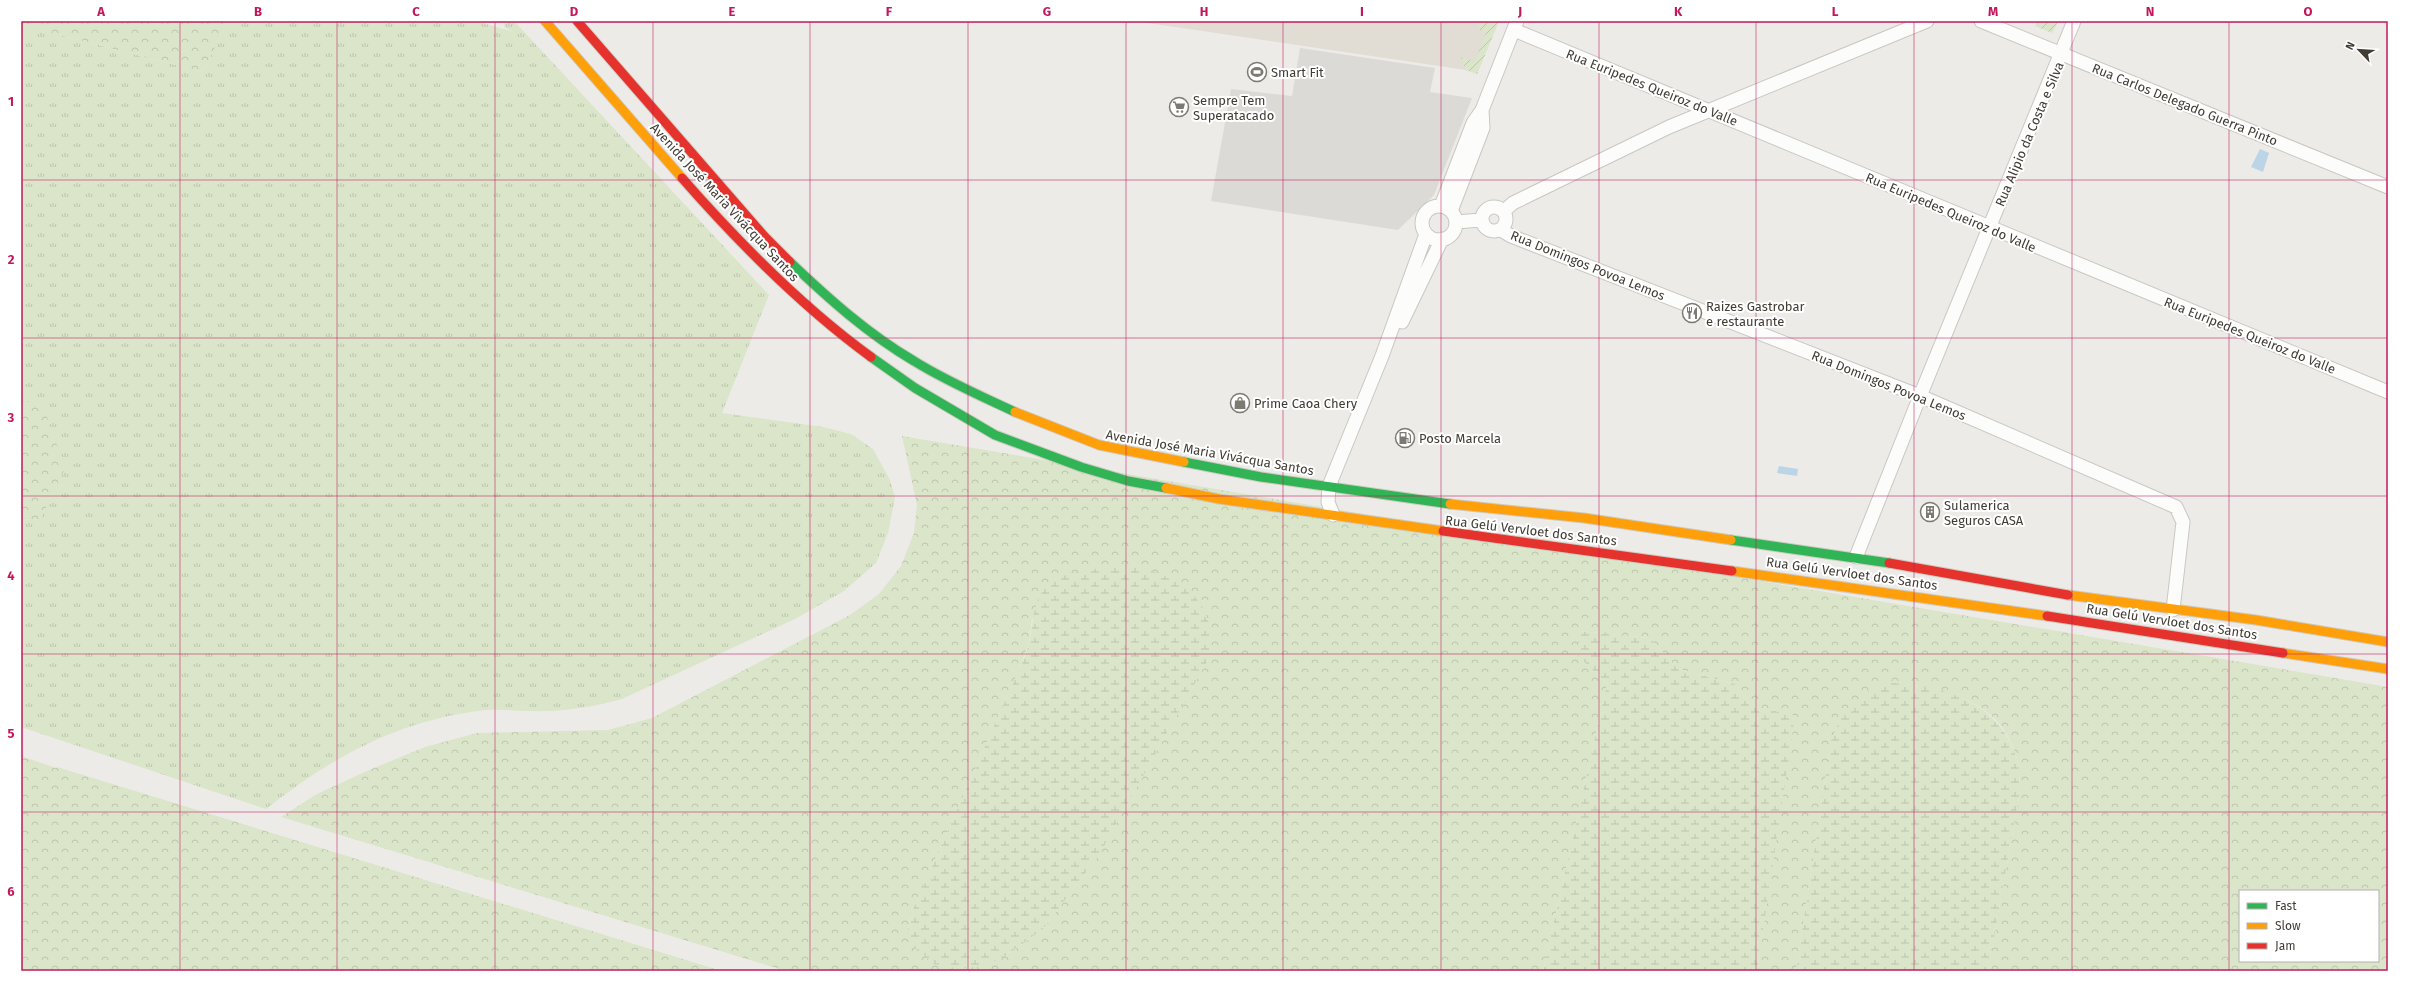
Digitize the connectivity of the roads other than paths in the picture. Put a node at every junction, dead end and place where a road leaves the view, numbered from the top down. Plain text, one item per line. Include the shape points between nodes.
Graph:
1 (545, 21) edge
2 (577, 21) edge
3 (1927, 21) edge
4 (1981, 21) edge
5 (2074, 21) edge
6 (1516, 25) edge
7 (2062, 54) junction
8 (1709, 110) junction
9 (2388, 187) edge
10 (1504, 211) junction
11 (1449, 213) junction
12 (1481, 220) junction
13 (1990, 228) junction
14 (1501, 230) junction
15 (1426, 234) junction
16 (1442, 239) junction
17 (1382, 356) junction
18 (2388, 392) edge
19 (1920, 396) junction
20 (1329, 486) junction
21 (1311, 513) joint
22 (1333, 515) junction
23 (1856, 557) junction
24 (2172, 610) junction
25 (2388, 642) edge
26 (2388, 669) edge

1 - 21 main road, Avenida José Maria Vivácqua Santos via 689,186 782,284 849,341 915,388 994,435 1081,467 1128,481 1219,499
2 - 20 main road, Avenida José Maria Vivácqua Santos via 791,264 862,326 913,361 954,384 1040,423 1099,445 1253,475
3 - 8 street
4 - 7 street, Rua Carlos Delegado Guerra Pinto
5 - 7 street, Rua Alipio da Costa e Silva
6 - 8 street, Rua Euripedes Queiroz do Valle
6 - 11 street via 1482,110 1482,128
7 - 9 street, Rua Carlos Delegado Guerra Pinto
7 - 13 street, Rua Alipio da Costa e Silva
8 - 10 street via 1513,203
8 - 13 street, Rua Euripedes Queiroz do Valle
10 - 12 street via 1498,207 1489,207 1483,212
10 - 14 street via 1506,221
11 - 12 street
11 - 15 street via 1435,206 1426,212 1422,224
11 - 16 street via 1452,233
12 - 14 street via 1485,229 1493,232
13 - 18 street, Rua Euripedes Queiroz do Valle
13 - 19 street, Rua Alipio da Costa e Silva
14 - 19 street, Rua Domingos Povoa Lemos
15 - 16 street via 1431,238
15 - 17 street
16 - 17 street via 1401,324
17 - 20 street
19 - 23 street, Rua Alipio da Costa e Silva
19 - 24 street, Rua Domingos Povoa Lemos via 2176,507 2183,522
20 - 22 street via 1328,502
20 - 23 main road, Rua Gelú Vervloet dos Santos via 1455,504 1584,518
21 - 22 main road, Rua Gelú Vervloet dos Santos
22 - 26 main road, Rua Gelú Vervloet dos Santos via 1946,600
23 - 24 main road, Rua Gelú Vervloet dos Santos via 2088,599
24 - 25 main road, Rua Gelú Vervloet dos Santos via 2256,620

